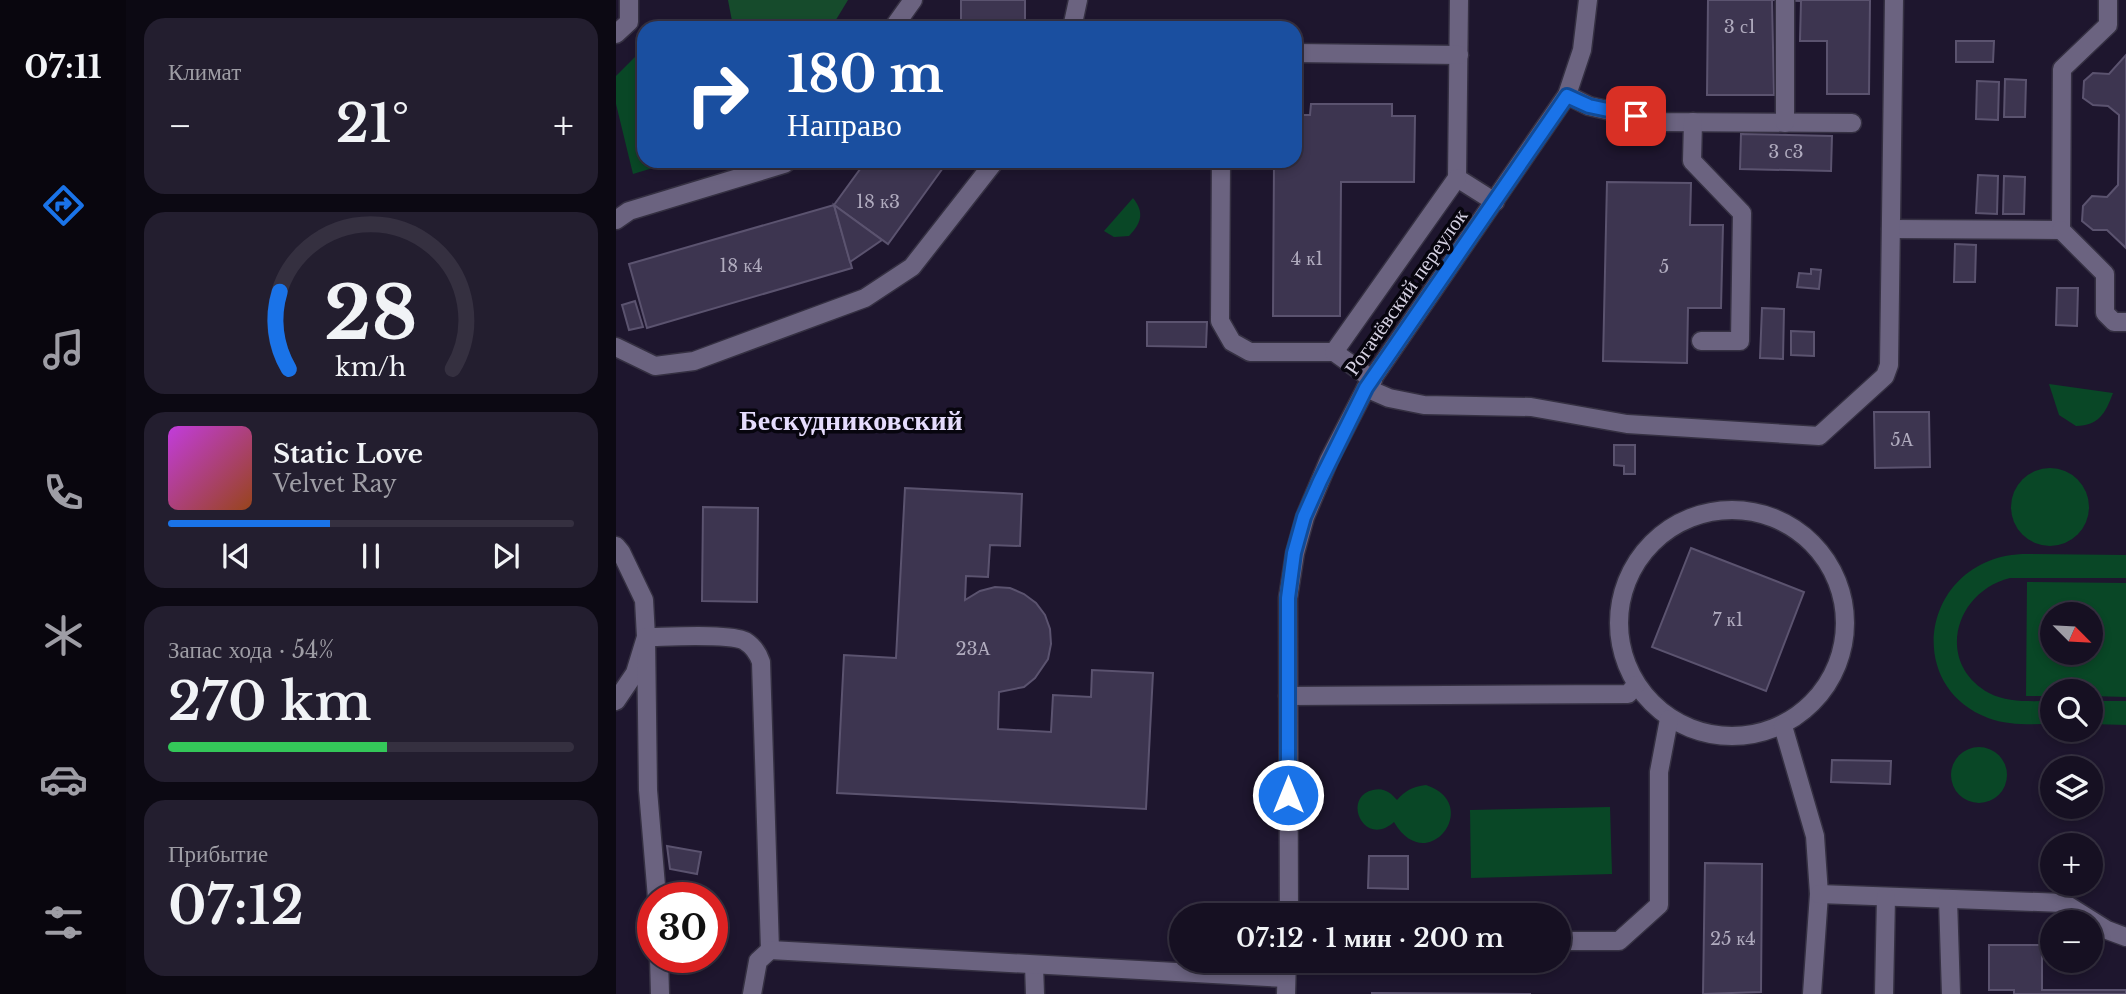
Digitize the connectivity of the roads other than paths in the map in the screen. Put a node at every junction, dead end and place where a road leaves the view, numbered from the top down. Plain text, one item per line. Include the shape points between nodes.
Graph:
1 (629, 0) edge
2 (913, 0) edge
3 (1078, 0) edge
4 (1459, 0) edge
5 (1588, 0) edge
6 (1894, 0) edge
7 (2108, 0) edge
8 (1785, 1) edge
9 (898, 21) edge
10 (1074, 21) edge
11 (616, 34) edge
12 (1302, 53) edge
13 (1458, 55) junction
14 (1567, 96) junction
15 (1693, 122) junction
16 (1784, 123) junction
17 (1853, 123) dead end
18 (771, 168) edge
19 (990, 168) edge
20 (1221, 168) edge
21 (1458, 178) junction
22 (1496, 202) junction
23 (616, 220) edge
24 (1891, 229) junction
25 (2061, 230) junction
26 (2126, 322) edge
27 (1701, 341) dead end
28 (616, 347) edge
29 (1334, 352) junction
30 (1370, 384) junction
31 (616, 547) edge
32 (646, 637) junction
33 (1636, 685) junction
34 (1288, 696) junction
35 (616, 701) edge
36 (1669, 719) junction
37 (1783, 726) junction
38 (656, 882) edge
39 (1819, 894) junction
40 (1886, 897) junction
41 (1948, 899) junction
42 (1289, 903) edge
43 (2126, 937) edge
44 (1571, 940) edge
45 (770, 950) junction
46 (1034, 965) junction
47 (659, 973) edge
48 (1286, 978) edge
49 (660, 994) edge
50 (752, 994) edge
51 (1035, 994) edge
52 (1812, 994) edge
53 (1884, 994) edge
54 (1951, 994) edge

1 - 11 street via 629,22
2 - 9 street
3 - 10 street
4 - 13 street
5 - 14 street, Рогачёвский переулок via 1582,50
6 - 24 street
7 - 25 street via 2108,25 2062,68
8 - 16 street
12 - 13 street
13 - 21 street
14 - 15 street via 1589,106 1659,122
14 - 22 street, Рогачёвский переулок
15 - 16 street
15 - 27 street via 1692,161 1742,213 1740,341
16 - 17 street
18 - 23 street via 629,211
19 - 28 street via 912,267 865,298 694,360 655,366
20 - 29 street via 1220,321 1232,342 1250,352
21 - 22 street
21 - 29 street
22 - 30 street, Рогачёвский переулок
24 - 25 street
24 - 30 street via 1889,365 1885,376 1819,436 1627,424 1531,407 1424,405 1389,398
25 - 26 street via 2105,274 2105,313 2114,322
29 - 30 street
30 - 34 street, Рогачёвский переулок via 1324,470 1294,553 1288,598
31 - 32 street via 644,600
32 - 35 street via 635,673
32 - 38 street via 648,790
32 - 45 street via 737,638 758,653
33 - 34 street via 1628,694
33 - 36 street
33 - 37 street via 1623,657 1618,626 1623,590 1639,557 1665,531 1698,514 1735,509 1769,515 1798,530 1821,552 1838,580 1845,611 1844,643 1834,674 1816,701
34 - 42 street, Рогачёвский переулок
36 - 37 street via 1703,734 1739,737
36 - 44 street via 1659,772 1659,905 1619,941
37 - 39 street via 1815,836
39 - 40 street
39 - 52 street
40 - 41 street
40 - 53 street
41 - 43 street via 2064,903
41 - 54 street
45 - 46 street
45 - 50 street via 758,961
46 - 48 street
46 - 51 street
47 - 49 street

